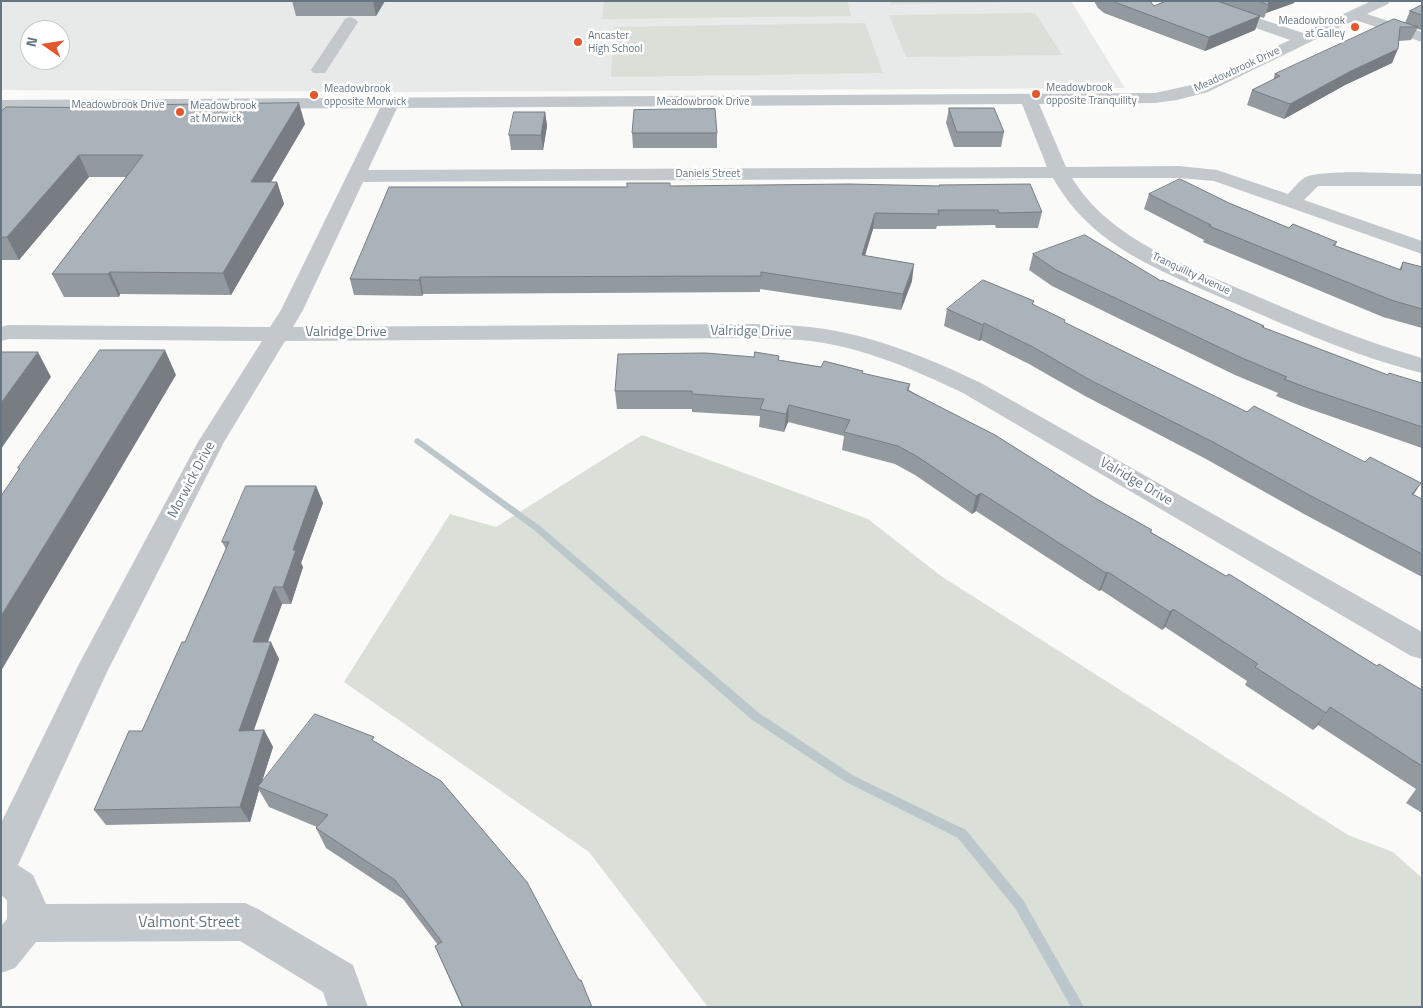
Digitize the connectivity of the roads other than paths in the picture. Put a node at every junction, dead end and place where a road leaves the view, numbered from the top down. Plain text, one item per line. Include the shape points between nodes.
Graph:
1 (1192, 1) edge
2 (1383, 1) edge
3 (1353, 16) junction
4 (350, 22) dead end
5 (1422, 37) edge
6 (1304, 38) junction
7 (318, 70) dead end
8 (1029, 100) junction
9 (391, 103) junction
10 (1, 106) edge
11 (1059, 173) junction
12 (357, 176) junction
13 (1422, 180) edge
14 (1291, 202) junction
15 (1422, 248) edge
16 (280, 333) junction
17 (1, 334) edge
18 (1422, 366) edge
19 (1422, 647) edge
20 (1, 862) edge
21 (1, 877) edge
22 (24, 923) junction
23 (1, 954) edge
24 (348, 1007) edge

1 - 6 street
2 - 3 street, Meadowbrook Drive
3 - 5 street
3 - 6 street, Meadowbrook Drive
4 - 7 street
6 - 8 street, Meadowbrook Drive via 1202,88 1178,95 1138,99
8 - 9 street, Meadowbrook Drive
8 - 11 street, Tranquility Avenue
9 - 10 street, Meadowbrook Drive
9 - 12 street, Morwick Drive
11 - 12 street, Daniels Street
11 - 14 street, Daniels Street via 1179,172 1217,176
11 - 18 street, Tranquility Avenue via 1076,198 1108,231 1157,259 1331,336
12 - 16 street, Morwick Drive
13 - 14 street via 1330,179 1312,182
14 - 15 street, Daniels Street
16 - 17 street, Valridge Drive
16 - 19 street, Valridge Drive via 753,331 812,334 878,350 910,360 972,388
16 - 20 street, Morwick Drive via 207,451 91,671
21 - 22 street via 11,879 24,890 28,905
22 - 23 street
22 - 24 street, Valmont Street via 245,922 339,979

